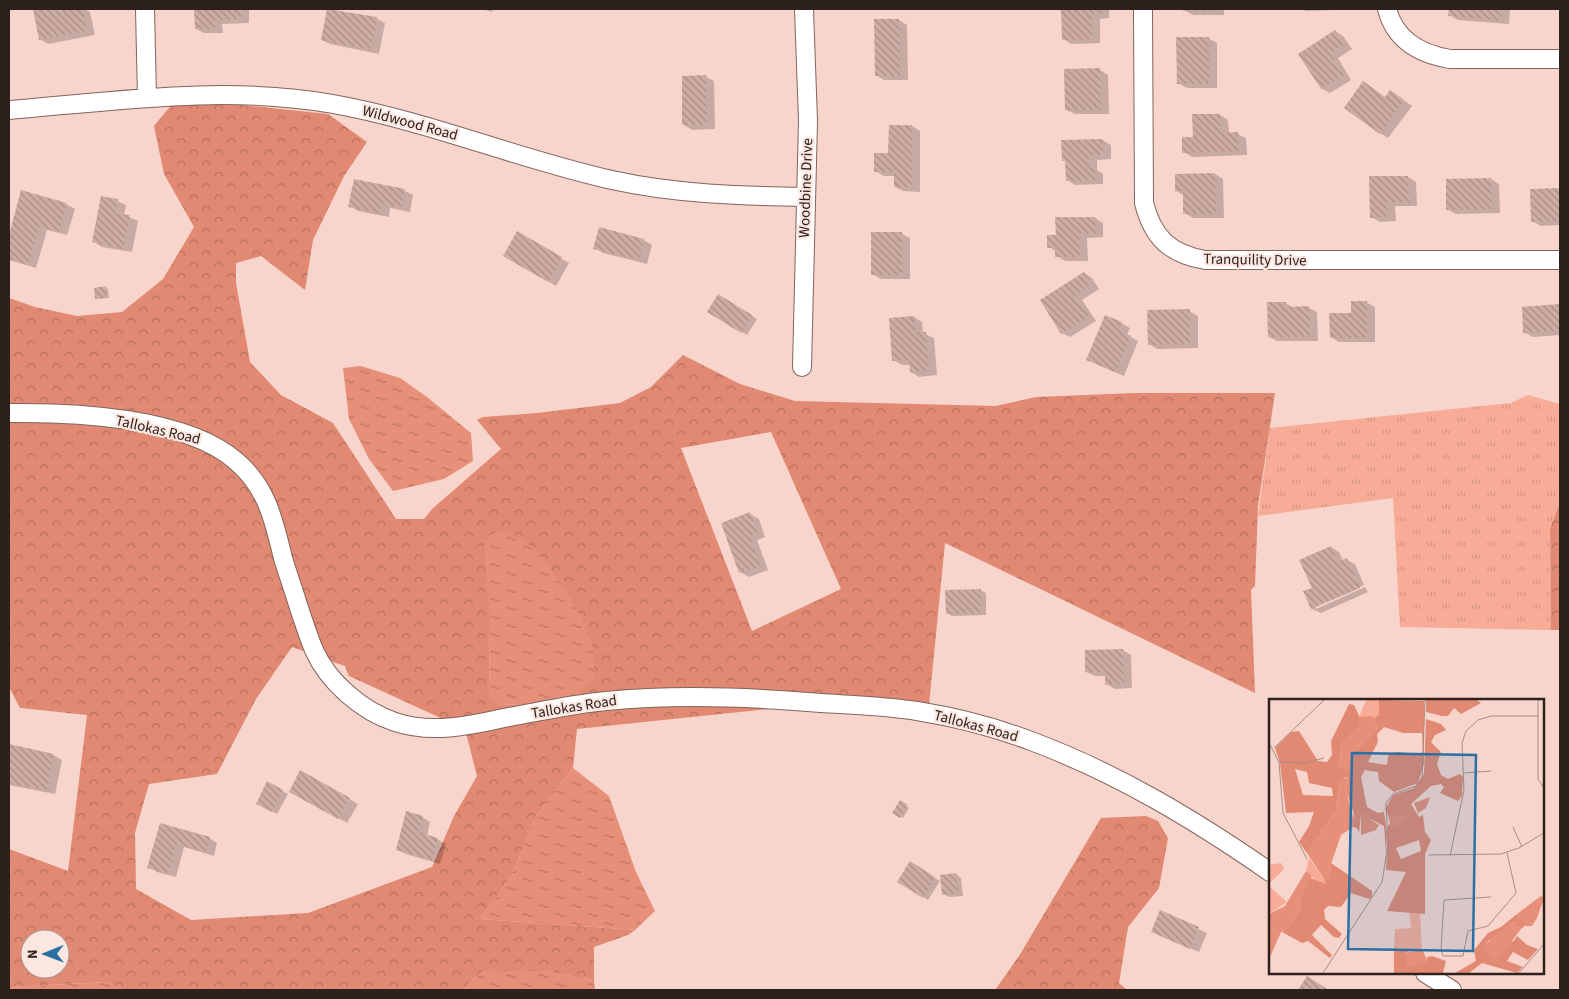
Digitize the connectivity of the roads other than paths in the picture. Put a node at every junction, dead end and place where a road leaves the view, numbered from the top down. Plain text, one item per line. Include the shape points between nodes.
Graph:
1 (145, 9) edge
2 (804, 9) edge
3 (1143, 9) edge
4 (1387, 9) edge
5 (1560, 59) edge
6 (147, 98) junction
7 (9, 110) edge
8 (806, 197) junction
9 (1560, 260) edge
10 (802, 367) dead end
11 (9, 413) edge
12 (1269, 871) edge
13 (1427, 974) edge
14 (1452, 990) edge

1 - 6 street
2 - 8 street, Woodbine Drive via 808,121
3 - 9 street, Tranquility Drive via 1144,203 1155,232 1175,251 1205,260
4 - 5 street via 1397,32 1408,43 1434,56 1450,59
6 - 7 street, Wildwood Road
6 - 8 street, Wildwood Road via 278,96 332,104 385,114 612,180 709,193
8 - 10 street, Woodbine Drive
11 - 12 street, Tallokas Road via 76,414 153,425 208,441 238,462 252,476 266,499 288,575 320,662 354,699 397,723 439,728 601,701 722,697 896,709 945,716 1029,740 1140,790
13 - 14 street

